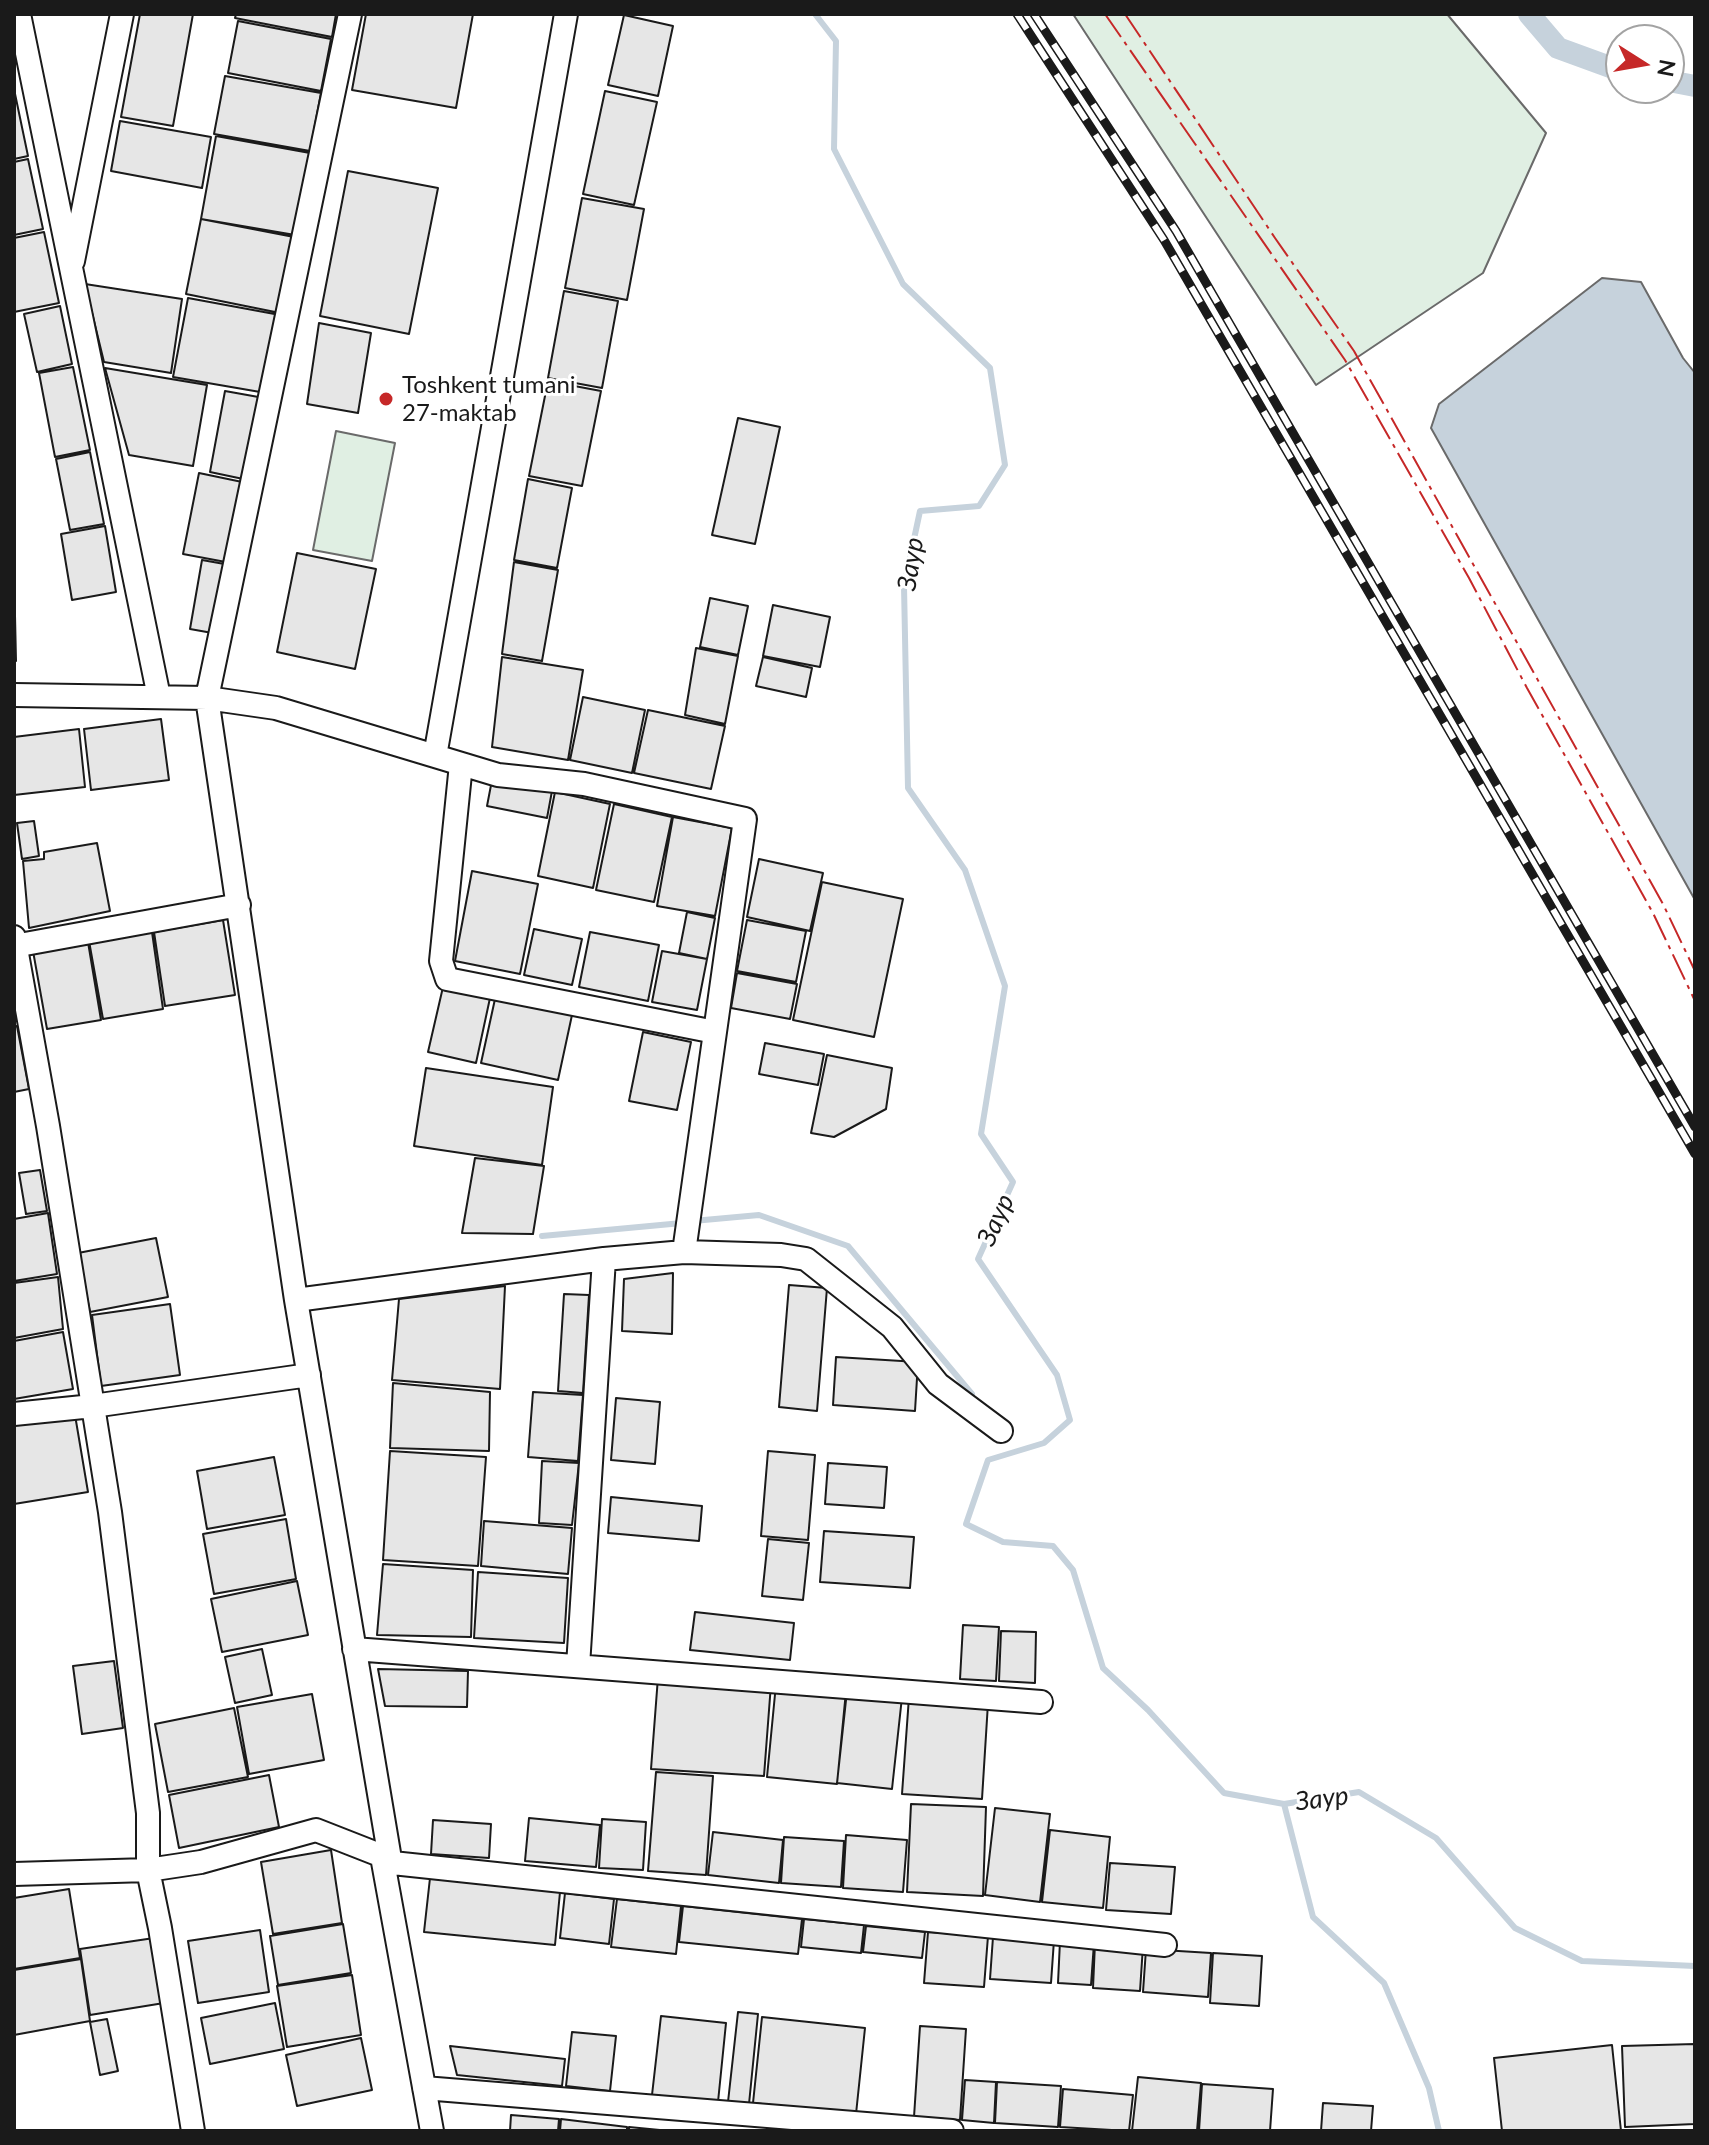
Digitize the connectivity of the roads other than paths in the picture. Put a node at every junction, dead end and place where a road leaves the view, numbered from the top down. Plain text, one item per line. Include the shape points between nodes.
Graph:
1 (19, 14) edge
2 (122, 14) edge
3 (350, 14) edge
4 (566, 14) edge
5 (71, 274) junction
6 (14, 695) edge
7 (159, 697) junction
8 (207, 698) junction
9 (435, 756) junction
10 (461, 764) junction
11 (239, 905) junction
12 (14, 943) edge
13 (715, 1032) junction
14 (684, 1252) junction
15 (604, 1259) junction
16 (296, 1300) junction
17 (309, 1375) junction
18 (93, 1406) junction
19 (14, 1414) edge
20 (1001, 1431) dead end
21 (354, 1649) junction
22 (578, 1666) junction
23 (1041, 1702) dead end
24 (386, 1860) junction
25 (148, 1870) junction
26 (14, 1874) edge
27 (1165, 1945) dead end
28 (424, 2088) junction
29 (193, 2131) edge
30 (432, 2131) edge
31 (952, 2131) edge

1 - 5 street
2 - 5 street
3 - 8 street
4 - 9 street
5 - 7 street
6 - 7 street
7 - 8 street
8 - 9 street via 276,708
8 - 11 street
9 - 10 street
10 - 13 street via 441,961 447,979
10 - 13 street via 745,819
11 - 12 street
11 - 16 street
12 - 18 street
13 - 14 street
14 - 15 street
14 - 20 street via 806,1259 892,1327 938,1384
15 - 16 street
15 - 22 street
16 - 17 street
17 - 18 street
17 - 21 street
18 - 19 street
18 - 25 street via 148,1813
21 - 22 street
21 - 24 street
22 - 23 street
24 - 25 street via 316,1830 201,1862
24 - 27 street
24 - 28 street
25 - 26 street
25 - 29 street
28 - 30 street
28 - 31 street

